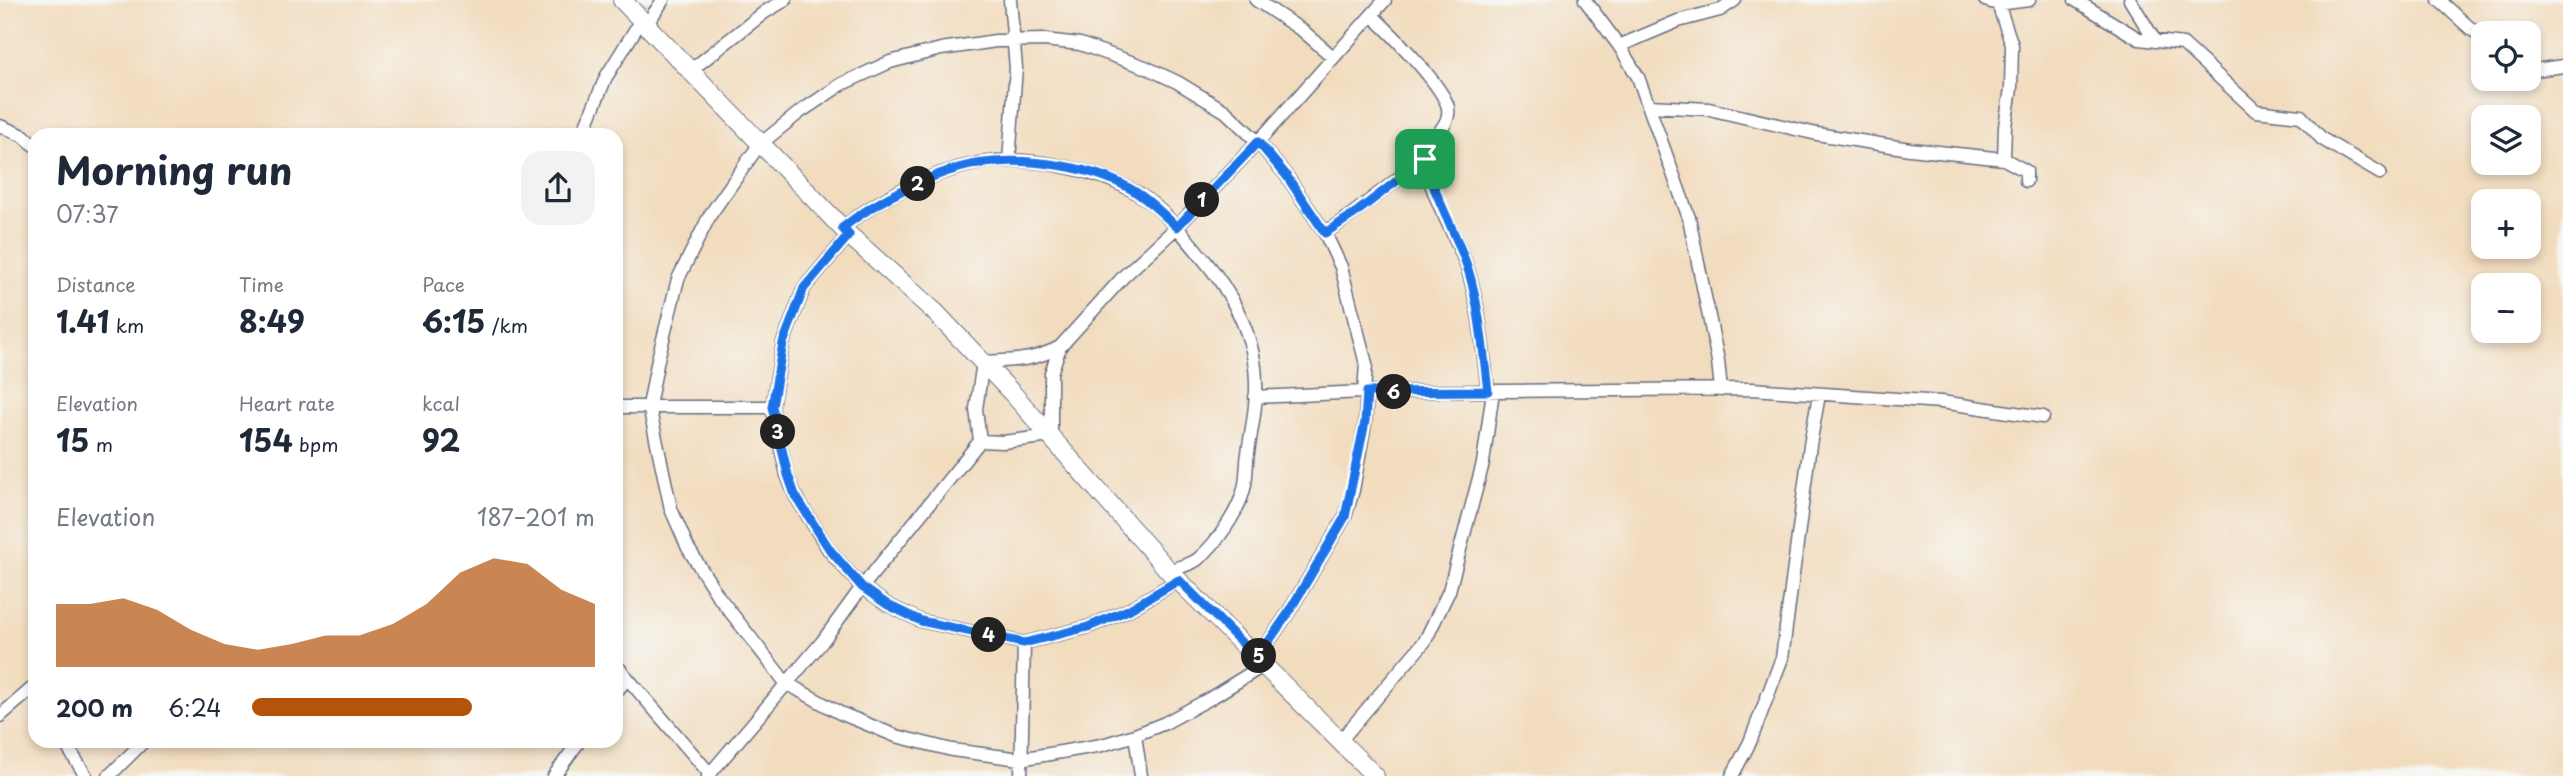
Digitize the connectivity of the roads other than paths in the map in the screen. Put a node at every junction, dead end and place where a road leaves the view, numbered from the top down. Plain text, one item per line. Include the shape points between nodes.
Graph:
1 (622, 0) edge
2 (663, 0) edge
3 (785, 0) edge
4 (1010, 0) edge
5 (1256, 0) edge
6 (1385, 0) edge
7 (1586, 0) edge
8 (1735, 0) edge
9 (1985, 0) edge
10 (2029, 0) edge
11 (2075, 0) edge
12 (2130, 0) edge
13 (2439, 0) edge
14 (1998, 2) edge
15 (1372, 15) junction
16 (645, 22) junction
17 (2471, 30) edge
18 (1013, 41) junction
19 (2155, 41) junction
20 (1619, 46) junction
21 (1334, 57) junction
22 (2563, 66) edge
23 (2541, 69) edge
24 (691, 70) junction
25 (1649, 106) junction
26 (0, 126) edge
27 (585, 128) edge
28 (28, 140) edge
29 (1258, 142) junction
30 (759, 145) junction
31 (1425, 159) junction
32 (2004, 159) junction
33 (1009, 161) junction
34 (2380, 173) dead end
35 (2026, 181) dead end
36 (1177, 227) junction
37 (845, 231) junction
38 (1325, 233) junction
39 (1060, 348) junction
40 (983, 362) junction
41 (1721, 390) junction
42 (1490, 391) junction
43 (1366, 392) junction
44 (1819, 395) junction
45 (1255, 397) junction
46 (649, 406) junction
47 (623, 407) edge
48 (772, 407) junction
49 (2043, 417) dead end
50 (1051, 436) junction
51 (980, 442) junction
52 (1174, 575) junction
53 (862, 587) junction
54 (1024, 643) junction
55 (1260, 661) junction
56 (623, 673) edge
57 (627, 678) junction
58 (623, 683) edge
59 (786, 683) junction
60 (28, 697) edge
61 (0, 716) edge
62 (1135, 736) junction
63 (1340, 741) junction
64 (68, 748) edge
65 (137, 748) edge
66 (574, 748) edge
67 (1020, 759) junction
68 (709, 775) edge
69 (86, 776) edge
70 (109, 776) edge
71 (554, 776) edge
72 (1021, 776) edge
73 (1141, 776) edge
74 (1375, 776) edge
75 (1732, 776) edge

1 - 16 street
2 - 16 street
3 - 24 street
4 - 18 street
5 - 21 street
6 - 15 street
7 - 20 street
8 - 20 street via 1720,10 1678,21
9 - 14 street
10 - 14 street
11 - 19 street via 2138,39
12 - 19 street
13 - 17 street
14 - 32 street via 2012,45
15 - 21 street
15 - 31 street via 1443,95 1448,108 1448,119
16 - 24 street
16 - 27 street via 606,77
18 - 29 street via 1080,44 1145,67 1225,111
18 - 30 street via 890,62 842,84
18 - 33 street via 1016,68
19 - 34 street via 2183,44 2256,111 2301,116 2322,139
20 - 25 street
21 - 29 street
22 - 23 street
24 - 30 street
25 - 32 street via 1709,109 1817,134
25 - 41 street via 1689,218
26 - 28 street
29 - 36 street
29 - 38 street
30 - 37 street
30 - 46 street via 710,215 678,279
31 - 38 street
31 - 42 street via 1468,269
32 - 35 street via 2026,171
33 - 36 street via 1064,166 1104,176 1139,194
33 - 37 street via 974,164 938,176 869,206
36 - 39 street via 1124,276
36 - 45 street via 1238,309 1251,352
37 - 40 street
37 - 48 street via 804,288 783,343
38 - 43 street via 1341,267 1360,335
39 - 40 street via 1039,358
39 - 50 street via 1051,373
40 - 50 street
40 - 51 street via 976,409
41 - 42 street
41 - 44 street
42 - 43 street
42 - 63 street via 1483,463 1449,591 1425,641
43 - 45 street
43 - 55 street via 1365,422 1345,517
44 - 49 street via 1941,402
44 - 75 street via 1782,658
45 - 52 street via 1244,490 1225,529 1196,561
46 - 47 street
46 - 48 street
46 - 59 street via 671,509 688,548 718,596
48 - 53 street via 795,495 830,550
50 - 51 street
50 - 52 street
51 - 53 street
52 - 54 street via 1128,610 1088,627
52 - 55 street
53 - 54 street via 921,621
53 - 59 street
54 - 67 street
55 - 62 street via 1198,705
55 - 63 street
56 - 57 street
57 - 58 street
57 - 68 street
59 - 67 street via 840,713 896,736 952,750
59 - 68 street
60 - 61 street
62 - 67 street
62 - 73 street
63 - 74 street
64 - 69 street
65 - 70 street
66 - 71 street
67 - 72 street

